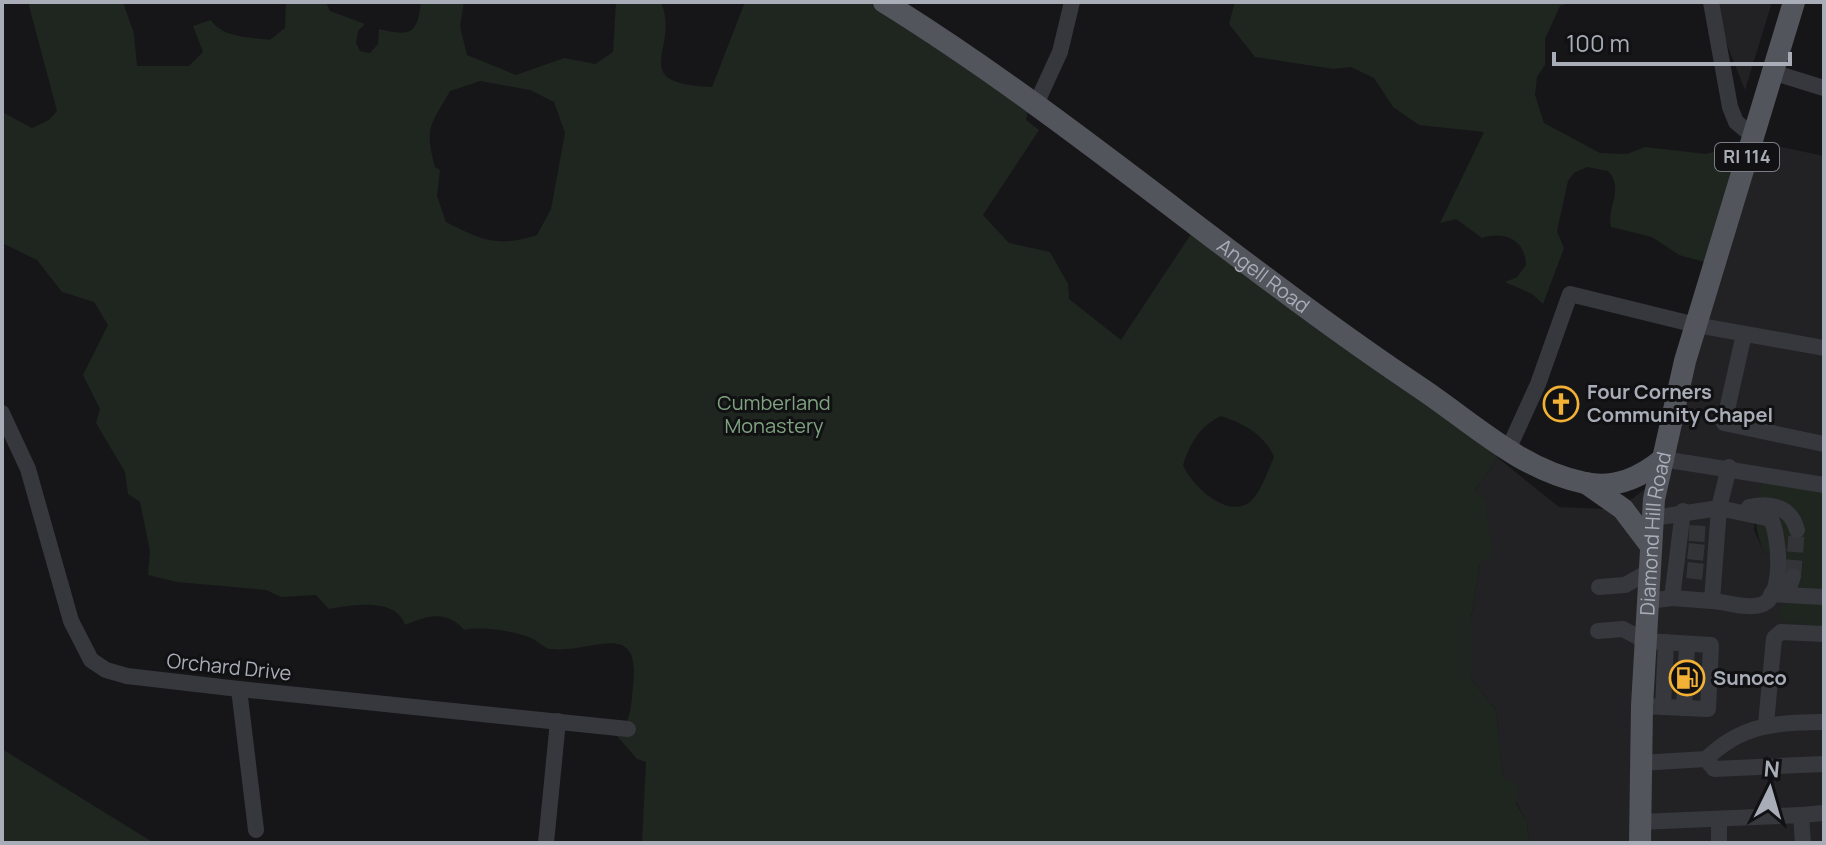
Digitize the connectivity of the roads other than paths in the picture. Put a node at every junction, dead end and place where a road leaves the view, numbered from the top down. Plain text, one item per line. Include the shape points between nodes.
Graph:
1 (884, 2) edge
2 (1072, 2) edge
3 (1711, 2) edge
4 (1794, 2) edge
5 (1772, 72) junction
6 (1824, 88) edge
7 (1037, 102) junction
8 (1753, 136) junction
9 (1696, 325) junction
10 (1744, 334) junction
11 (1824, 348) edge
12 (2, 413) edge
13 (1824, 444) edge
14 (1507, 452) junction
15 (1663, 459) junction
16 (1729, 467) junction
17 (1586, 483) junction
18 (1824, 485) edge
19 (1727, 509) junction
20 (1683, 511) junction
21 (1653, 518) junction
22 (1797, 530) dead end
23 (1651, 546) junction
24 (1650, 571) junction
25 (1793, 576) tunnel mouth
26 (1599, 587) dead end
27 (1779, 594) junction
28 (1823, 597) edge
29 (1672, 598) junction
30 (1648, 601) junction
31 (1712, 601) junction
32 (1598, 631) dead end
33 (1824, 634) edge
34 (1656, 642) junction
35 (1687, 644) junction
36 (1686, 665) dead end
37 (1685, 687) dead end
38 (239, 689) junction
39 (1653, 706) junction
40 (1684, 708) junction
41 (558, 721) junction
42 (1824, 722) edge
43 (1766, 724) junction
44 (628, 729) dead end
45 (1706, 759) junction
46 (1640, 763) junction
47 (1824, 764) edge
48 (1824, 813) edge
49 (1801, 815) junction
50 (1719, 819) junction
51 (256, 830) dead end
52 (1640, 832) edge
53 (546, 843) edge
54 (1719, 843) edge
55 (1803, 843) edge

1 - 7 main road, Angell Road
2 - 7 street via 1060,52
3 - 8 street via 1730,107 1736,122
4 - 5 main road, Diamond Hill Road / RI 114
5 - 6 street
5 - 8 main road, Diamond Hill Road / RI 114
7 - 14 main road, Angell Road via 1222,246
8 - 9 main road, Diamond Hill Road / RI 114
9 - 10 street
9 - 14 street via 1570,294
9 - 15 main road, Diamond Hill Road / RI 114
10 - 11 street
10 - 13 street via 1724,423
12 - 38 street, Orchard Drive via 28,469 71,621 91,660 127,676
14 - 17 main road, Angell Road
15 - 16 street
15 - 17 main road, Angell Road via 1624,482
15 - 21 main road, Diamond Hill Road / RI 114
16 - 18 street
16 - 19 street
17 - 23 main road via 1623,509
19 - 20 street
19 - 22 street via 1781,507 1793,517
19 - 27 street via 1771,519 1779,535
19 - 31 street via 1712,535
20 - 21 street
20 - 29 street via 1682,570
21 - 23 main road, Diamond Hill Road / RI 114
23 - 24 main road, Diamond Hill Road / RI 114
24 - 26 street via 1625,585
24 - 30 main road, Diamond Hill Road / RI 114
25 - 27 street
27 - 28 street
27 - 31 street via 1751,606
29 - 30 street
29 - 31 street
30 - 34 main road, Diamond Hill Road / RI 114
32 - 34 street via 1623,629
33 - 43 street via 1781,632 1774,638
34 - 35 street
34 - 39 main road, Diamond Hill Road / RI 114
35 - 36 street
35 - 40 street via 1711,645 1708,709
37 - 40 street
38 - 41 street, Orchard Drive
38 - 51 street
39 - 40 street
39 - 46 main road, Diamond Hill Road / RI 114
41 - 44 street, Orchard Drive
41 - 53 street
42 - 43 street
43 - 45 street via 1718,747
45 - 46 street
45 - 47 street via 1714,769
46 - 52 main road, Diamond Hill Road / RI 114
48 - 49 street
49 - 50 street
49 - 55 street
50 - 52 street
50 - 54 street

